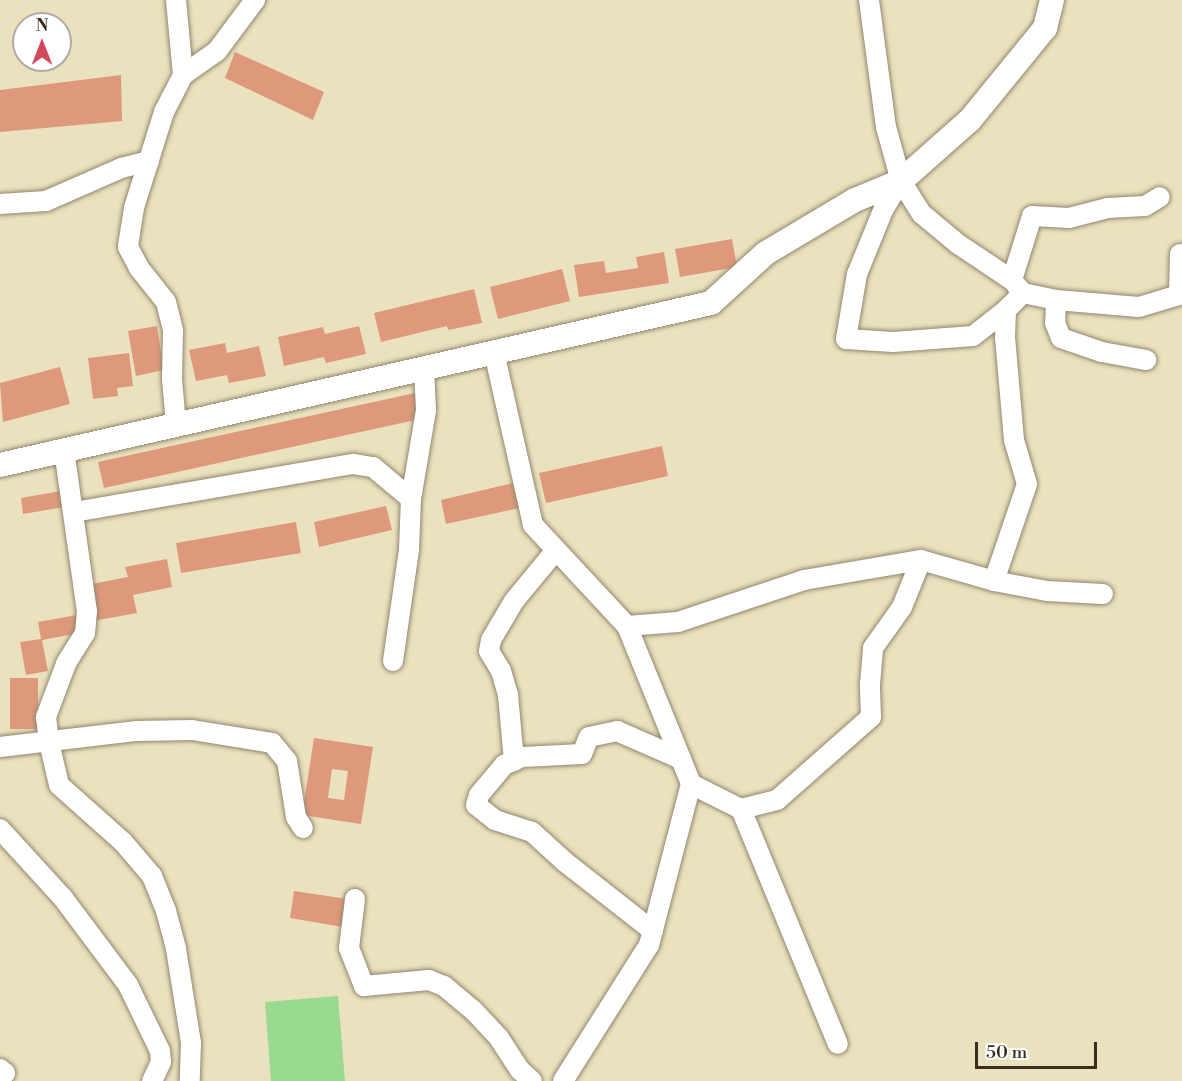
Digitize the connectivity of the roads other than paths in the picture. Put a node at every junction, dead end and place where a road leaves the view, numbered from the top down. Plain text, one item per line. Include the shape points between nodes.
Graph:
1 (176, 0) edge
2 (255, 0) edge
3 (869, 0) edge
4 (1052, 0) edge
5 (183, 75) junction
6 (149, 161) junction
7 (901, 181) junction
8 (1160, 197) dead end
9 (0, 204) edge
10 (1180, 254) dead end
11 (1018, 287) junction
12 (1056, 300) junction
13 (1006, 310) junction
14 (494, 352) junction
15 (1146, 360) dead end
16 (424, 368) junction
17 (176, 425) junction
18 (64, 450) junction
19 (0, 465) edge
20 (411, 499) junction
21 (74, 512) junction
22 (556, 550) junction
23 (921, 560) junction
24 (994, 581) junction
25 (1103, 594) dead end
26 (627, 626) junction
27 (393, 661) dead end
28 (48, 742) junction
29 (0, 747) edge
30 (681, 759) junction
31 (514, 761) junction
32 (692, 784) junction
33 (741, 809) junction
34 (303, 828) dead end
35 (0, 829) edge
36 (355, 899) dead end
37 (653, 931) junction
38 (838, 1044) dead end
39 (152, 1081) edge
40 (190, 1081) edge
41 (532, 1081) edge
42 (562, 1081) edge

1 - 5 street
2 - 5 street via 217,51
3 - 7 street via 886,127
4 - 7 street via 1045,28 970,120
5 - 6 street via 164,112
6 - 9 street via 121,168 46,201
6 - 17 street via 134,208 128,247 166,302 173,331
7 - 11 street via 922,214
7 - 13 street via 884,208 857,273 846,339 893,342 973,336
7 - 14 street via 855,200 766,253 711,303
8 - 11 street via 1145,206 1107,208 1069,218 1032,216
10 - 12 street via 1179,295 1139,307
11 - 12 street
11 - 13 street
12 - 15 street via 1055,323 1061,338 1102,352
13 - 24 street via 1014,440 1027,484
14 - 16 street
14 - 22 street via 532,525
16 - 17 street
16 - 20 street via 426,410
17 - 18 street
18 - 19 street
18 - 21 street
20 - 21 street via 373,467 353,464
20 - 27 street via 409,550
21 - 28 street via 87,611 85,633 66,664 46,717
22 - 26 street
22 - 31 street via 514,601 491,640 489,651 501,671 508,695
23 - 24 street
23 - 26 street via 804,580 678,622
23 - 33 street via 902,607 873,648 871,717 777,801
24 - 25 street via 1047,591
26 - 30 street
28 - 29 street
28 - 34 street via 137,731 192,730 272,743 287,760 296,817
28 - 40 street via 59,785 123,842 152,876 176,949 191,1043
30 - 31 street via 617,731 589,737 582,754 522,757
30 - 32 street
31 - 37 street via 504,765 479,795 476,805 495,820 532,832
32 - 33 street
32 - 37 street
33 - 38 street
35 - 39 street via 63,898 128,985 160,1051 161,1062
36 - 41 street via 349,948 364,986 429,980 444,986 499,1038
37 - 42 street via 649,945

